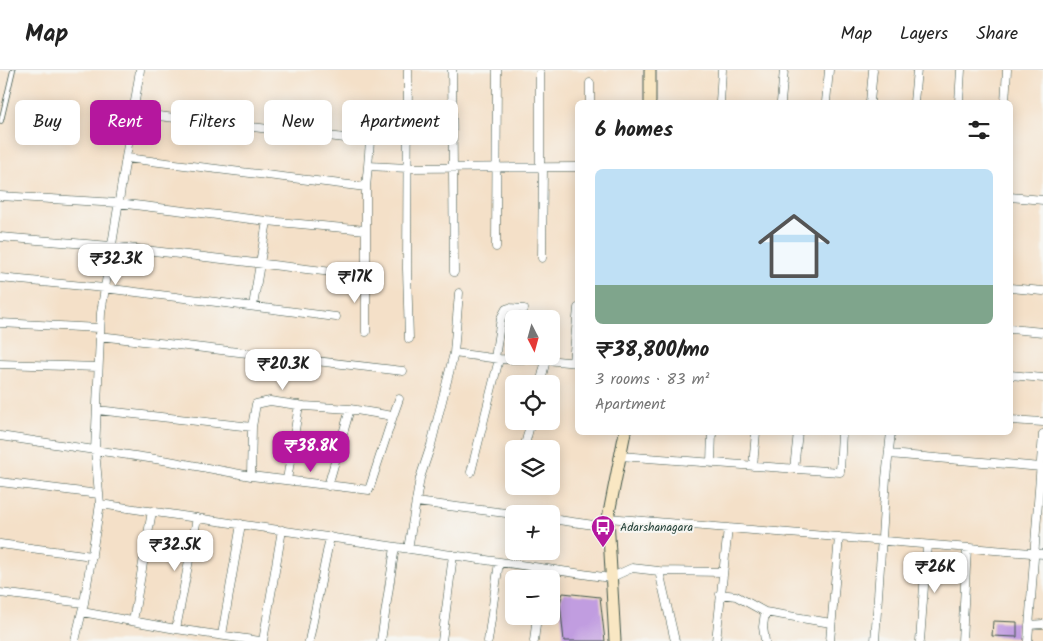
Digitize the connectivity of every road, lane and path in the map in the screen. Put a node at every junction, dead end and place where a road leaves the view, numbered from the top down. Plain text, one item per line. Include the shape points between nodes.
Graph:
1 (13, 70) edge
2 (140, 70) edge
3 (408, 70) edge
4 (452, 70) edge
5 (497, 70) edge
6 (650, 70) edge
7 (722, 70) edge
8 (784, 70) edge
9 (828, 70) edge
10 (873, 70) edge
11 (917, 70) edge
12 (961, 70) edge
13 (1007, 70) edge
14 (540, 73) dead end
15 (590, 83) dead end
16 (135, 100) edge
17 (590, 100) edge
18 (650, 100) edge
19 (720, 100) edge
20 (781, 100) edge
21 (826, 100) edge
22 (870, 100) edge
23 (914, 100) edge
24 (959, 100) edge
25 (1005, 100) edge
26 (161, 116) edge
27 (1, 121) edge
28 (128, 145) edge
29 (126, 158) junction
30 (368, 166) junction
31 (575, 167) edge
32 (408, 168) junction
33 (452, 168) junction
34 (497, 168) junction
35 (541, 168) junction
36 (366, 187) junction
37 (0, 196) edge
38 (1013, 197) edge
39 (1043, 200) edge
40 (118, 203) junction
41 (267, 221) junction
42 (366, 230) junction
43 (0, 237) edge
44 (111, 246) junction
45 (496, 247) dead end
46 (542, 258) dead end
47 (260, 264) junction
48 (454, 272) dead end
49 (366, 276) junction
50 (0, 278) edge
51 (104, 288) junction
52 (1013, 288) edge
53 (1043, 291) edge
54 (459, 293) dead end
55 (253, 306) junction
56 (524, 309) dead end
57 (336, 317) dead end
58 (0, 323) edge
59 (1013, 329) edge
60 (99, 332) junction
61 (366, 332) dead end
62 (1043, 332) edge
63 (409, 338) dead end
64 (454, 353) junction
65 (497, 358) junction
66 (505, 358) edge
67 (560, 361) edge
68 (575, 363) edge
69 (0, 364) edge
70 (98, 367) junction
71 (403, 371) dead end
72 (1013, 375) edge
73 (1043, 378) edge
74 (399, 399) dead end
75 (299, 405) junction
76 (350, 409) junction
77 (97, 410) junction
78 (393, 416) junction
79 (1013, 420) edge
80 (1043, 422) edge
81 (252, 427) junction
82 (1043, 434) edge
83 (624, 435) edge
84 (712, 435) edge
85 (756, 435) edge
86 (798, 435) edge
87 (842, 435) edge
88 (891, 435) edge
89 (0, 436) edge
90 (95, 451) junction
91 (889, 454) junction
92 (620, 456) junction
93 (711, 463) junction
94 (753, 466) junction
95 (1040, 467) junction
96 (794, 469) junction
97 (470, 472) dead end
98 (251, 476) junction
99 (287, 480) junction
100 (0, 482) edge
101 (328, 486) junction
102 (1041, 488) edge
103 (99, 494) junction
104 (416, 502) junction
105 (100, 504) junction
106 (152, 511) junction
107 (505, 513) edge
108 (197, 518) junction
109 (560, 520) edge
110 (608, 523) junction
111 (241, 524) junction
112 (728, 528) junction
113 (282, 530) junction
114 (330, 537) junction
115 (838, 537) junction
116 (881, 541) junction
117 (0, 544) edge
118 (927, 545) junction
119 (395, 547) junction
120 (967, 548) junction
121 (408, 549) junction
122 (1034, 554) junction
123 (1043, 554) edge
124 (454, 555) junction
125 (92, 556) junction
126 (499, 562) junction
127 (544, 569) joint
128 (659, 571) junction
129 (723, 572) junction
130 (610, 578) junction
131 (0, 592) edge
132 (720, 594) junction
133 (84, 602) junction
134 (82, 612) junction
135 (766, 612) junction
136 (133, 621) junction
137 (832, 623) junction
138 (1043, 624) edge
139 (536, 625) edge
140 (1029, 625) junction
141 (176, 629) junction
142 (222, 635) junction
143 (75, 641) edge
144 (262, 641) edge
145 (309, 641) edge
146 (381, 641) edge
147 (442, 641) edge
148 (488, 641) edge
149 (534, 641) edge
150 (615, 641) edge
151 (675, 641) edge
152 (716, 641) edge
153 (764, 641) edge
154 (830, 641) edge
155 (875, 641) edge
156 (920, 641) edge
157 (962, 641) edge
158 (1028, 641) edge

1 - 27 lane
2 - 16 street
3 - 32 street
4 - 33 street
5 - 34 street
6 - 18 street
7 - 19 street
8 - 20 street
9 - 21 street
10 - 22 street
11 - 23 street
12 - 24 street
13 - 25 street
14 - 35 street
15 - 17 street
26 - 30 street via 370,141
28 - 29 street
29 - 36 street
29 - 40 street
30 - 32 street
30 - 36 street
31 - 35 street
32 - 33 street
32 - 63 street
33 - 34 street
33 - 48 street
34 - 35 street
34 - 45 street
35 - 46 street
36 - 42 street
37 - 40 street
38 - 39 street
40 - 41 street
40 - 44 street
41 - 42 street
41 - 47 street
42 - 49 street
43 - 44 street
44 - 47 street
44 - 51 street
47 - 49 street
47 - 55 street
49 - 61 street
50 - 51 street
51 - 55 street
51 - 60 street
52 - 53 street
54 - 64 street
55 - 57 street
56 - 65 street via 509,308 503,312
58 - 60 street
59 - 62 street
60 - 70 street
60 - 71 street
64 - 65 street
64 - 104 street
65 - 66 street
65 - 97 street
67 - 68 street
69 - 70 street
70 - 77 street
72 - 73 street
74 - 78 street
75 - 76 street
75 - 81 street via 270,401 256,404
75 - 99 street
76 - 78 street
76 - 101 street
77 - 81 street
77 - 90 street
78 - 101 street via 369,490
79 - 80 street
81 - 98 street
82 - 95 street
83 - 92 street
84 - 93 street
85 - 94 street
86 - 96 street
87 - 96 street via 840,472
88 - 91 street
89 - 90 street
90 - 98 street
90 - 103 street
91 - 95 street
91 - 116 street
92 - 93 street
92 - 110 street
93 - 94 street
94 - 96 street
95 - 102 street
98 - 99 street
99 - 101 street
100 - 103 street
102 - 122 street
103 - 105 street
104 - 107 street
104 - 121 street
105 - 106 street
105 - 125 street
106 - 108 street
106 - 136 street
108 - 111 street
108 - 141 street
109 - 110 street
110 - 112 street
110 - 130 street
111 - 113 street
111 - 142 street
112 - 115 street
112 - 129 street
113 - 114 street
113 - 144 street
114 - 119 street
114 - 145 street
115 - 116 street
115 - 137 street
116 - 118 street
116 - 155 street
117 - 125 street
118 - 120 street
118 - 156 street
119 - 121 street
119 - 146 street
120 - 122 street
120 - 157 street
121 - 124 street
122 - 123 street
122 - 140 street
124 - 126 street
124 - 147 street
125 - 133 street
126 - 127 street
126 - 148 street
127 - 130 street
128 - 129 street
128 - 130 street via 632,568
128 - 151 street
129 - 132 street
130 - 150 street
131 - 133 street
132 - 135 street via 736,596
132 - 152 street
133 - 134 street
134 - 136 street
134 - 143 street
135 - 137 street
135 - 153 street
136 - 141 street
137 - 154 street
138 - 140 street
139 - 149 street
140 - 158 street
141 - 142 street
142 - 144 street

